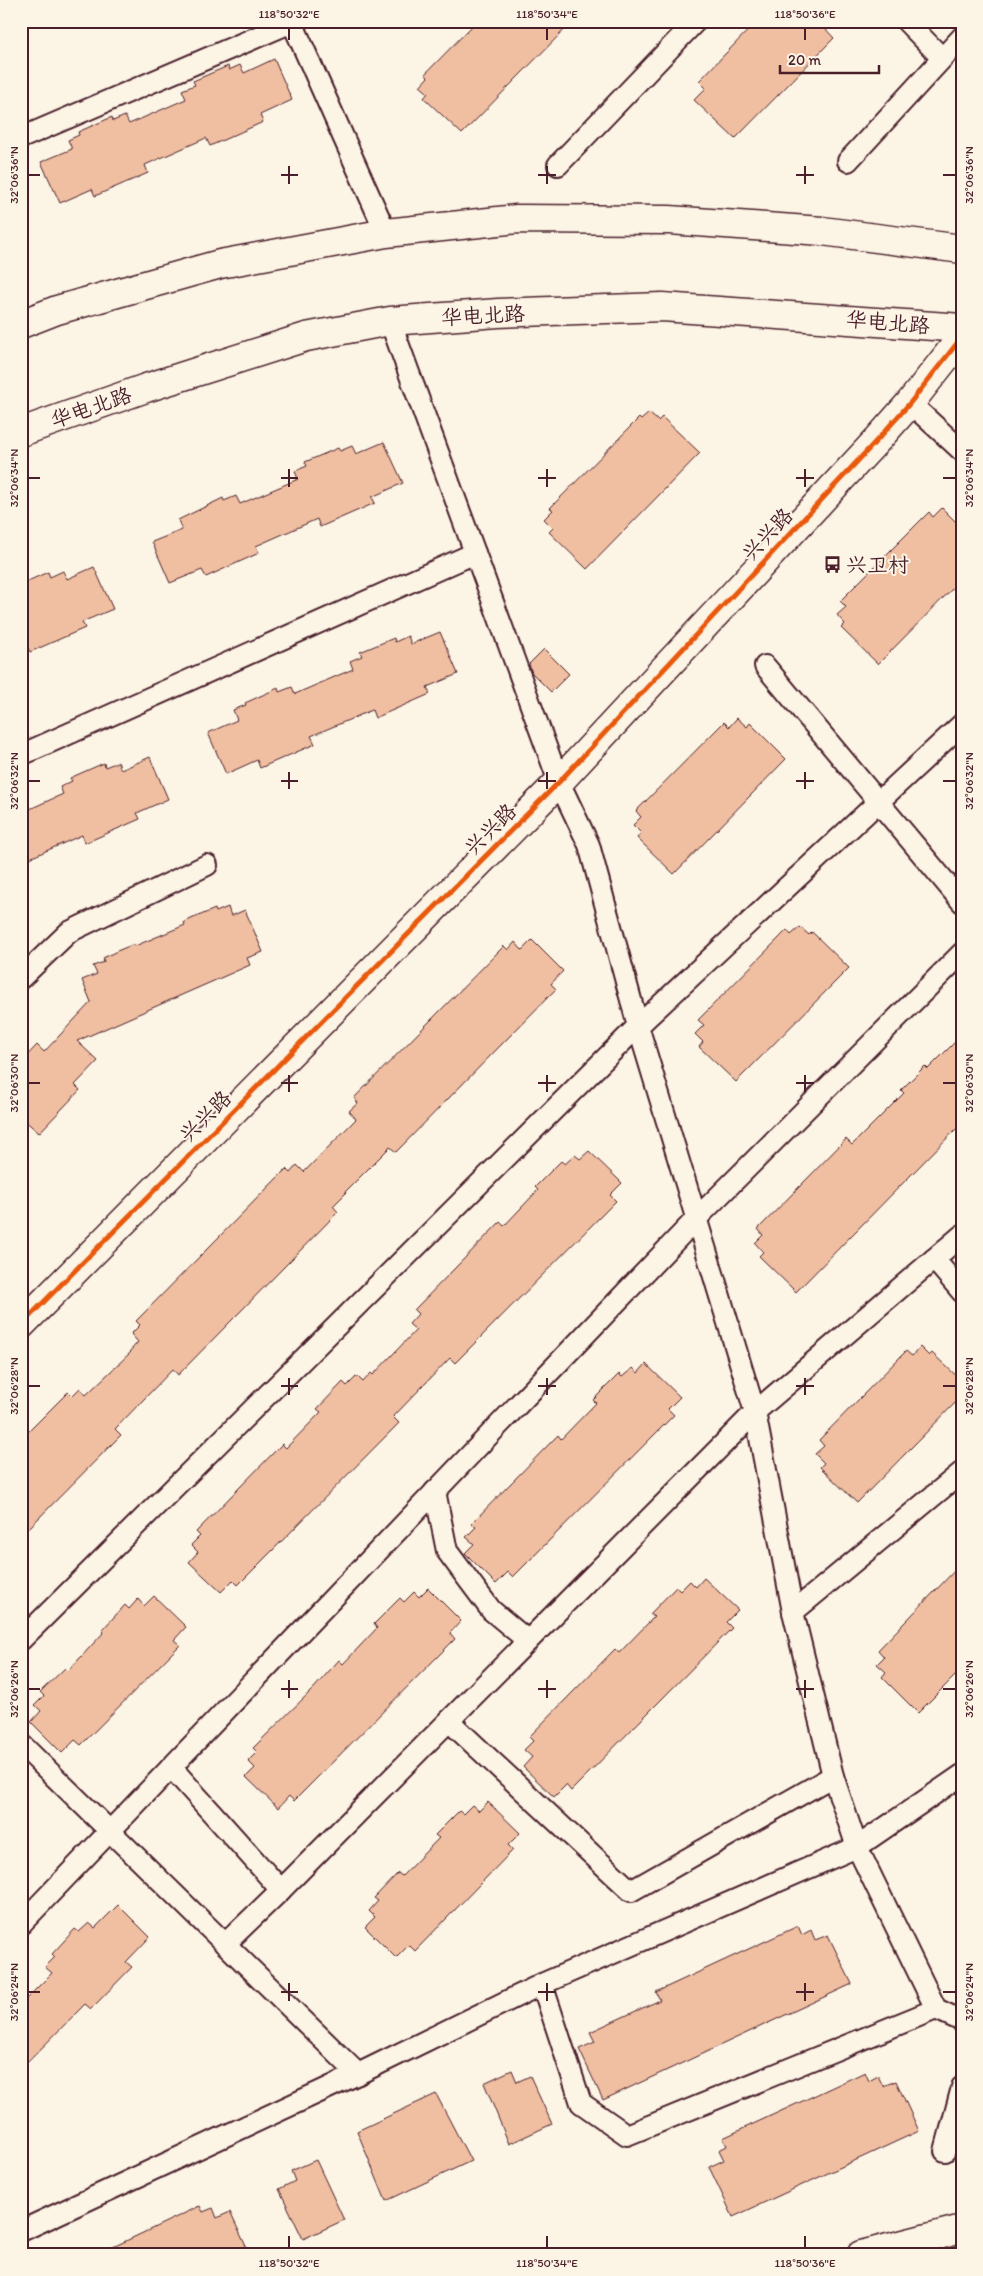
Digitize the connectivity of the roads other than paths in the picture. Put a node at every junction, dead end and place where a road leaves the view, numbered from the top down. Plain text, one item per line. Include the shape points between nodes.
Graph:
1 (696, 21) edge
2 (906, 21) edge
3 (293, 22) edge
4 (962, 37) edge
5 (942, 58) junction
6 (21, 138) edge
7 (848, 161) dead end
8 (558, 165) dead end
9 (386, 233) junction
10 (962, 249) edge
11 (390, 320) junction
12 (21, 324) edge
13 (962, 328) edge
14 (962, 337) edge
15 (910, 403) junction
16 (21, 432) edge
17 (962, 452) edge
18 (475, 553) junction
19 (765, 666) dead end
20 (962, 724) edge
21 (21, 755) edge
22 (559, 782) junction
23 (878, 802) junction
24 (207, 864) dead end
25 (962, 902) edge
26 (962, 953) edge
27 (21, 978) edge
28 (638, 1026) junction
29 (696, 1219) junction
30 (962, 1235) edge
31 (934, 1259) junction
32 (962, 1292) edge
33 (21, 1325) edge
34 (755, 1412) junction
35 (962, 1472) edge
36 (435, 1491) junction
37 (793, 1612) junction
38 (21, 1640) edge
39 (528, 1641) junction
40 (449, 1722) junction
41 (21, 1744) edge
42 (171, 1767) junction
43 (962, 1774) edge
44 (833, 1776) junction
45 (110, 1831) junction
46 (857, 1847) junction
47 (281, 1890) junction
48 (21, 1924) edge
49 (225, 1944) junction
50 (542, 1984) junction
51 (936, 2009) junction
52 (962, 2021) edge
53 (358, 2074) junction
54 (962, 2087) edge
55 (945, 2151) dead end
56 (962, 2229) edge
57 (21, 2231) edge
58 (861, 2255) edge

1 - 8 lane
2 - 5 lane
3 - 6 lane
3 - 9 lane
4 - 5 lane
5 - 7 lane
9 - 10 main road via 517,219 669,220 822,230
9 - 12 main road via 220,264 57,310
11 - 13 main road, 华电北路 via 662,307
11 - 16 main road, 华电北路 via 306,337
11 - 18 lane
14 - 15 main road, 兴兴路
15 - 17 lane
15 - 22 main road, 兴兴路
18 - 21 lane
18 - 22 lane
19 - 23 lane
20 - 23 lane
22 - 28 lane via 589,845
22 - 33 main road, 兴兴路
23 - 25 lane
23 - 28 lane
24 - 27 lane via 69,932
26 - 29 lane
28 - 29 lane
28 - 38 lane
29 - 34 lane
29 - 36 lane
30 - 31 lane
31 - 32 lane
31 - 34 lane
34 - 37 lane
34 - 39 lane
35 - 37 lane
36 - 39 lane via 447,1551 491,1610
36 - 42 lane
37 - 44 lane
39 - 40 lane
40 - 44 lane via 631,1891
40 - 47 lane
41 - 45 lane
42 - 45 lane
42 - 47 lane
43 - 46 lane
44 - 46 lane
45 - 48 lane
45 - 49 lane
46 - 50 lane
46 - 51 lane
47 - 49 lane
49 - 53 lane
50 - 51 lane via 581,2103 627,2135
50 - 53 lane
51 - 52 lane
53 - 57 lane
54 - 55 lane
56 - 58 main road

